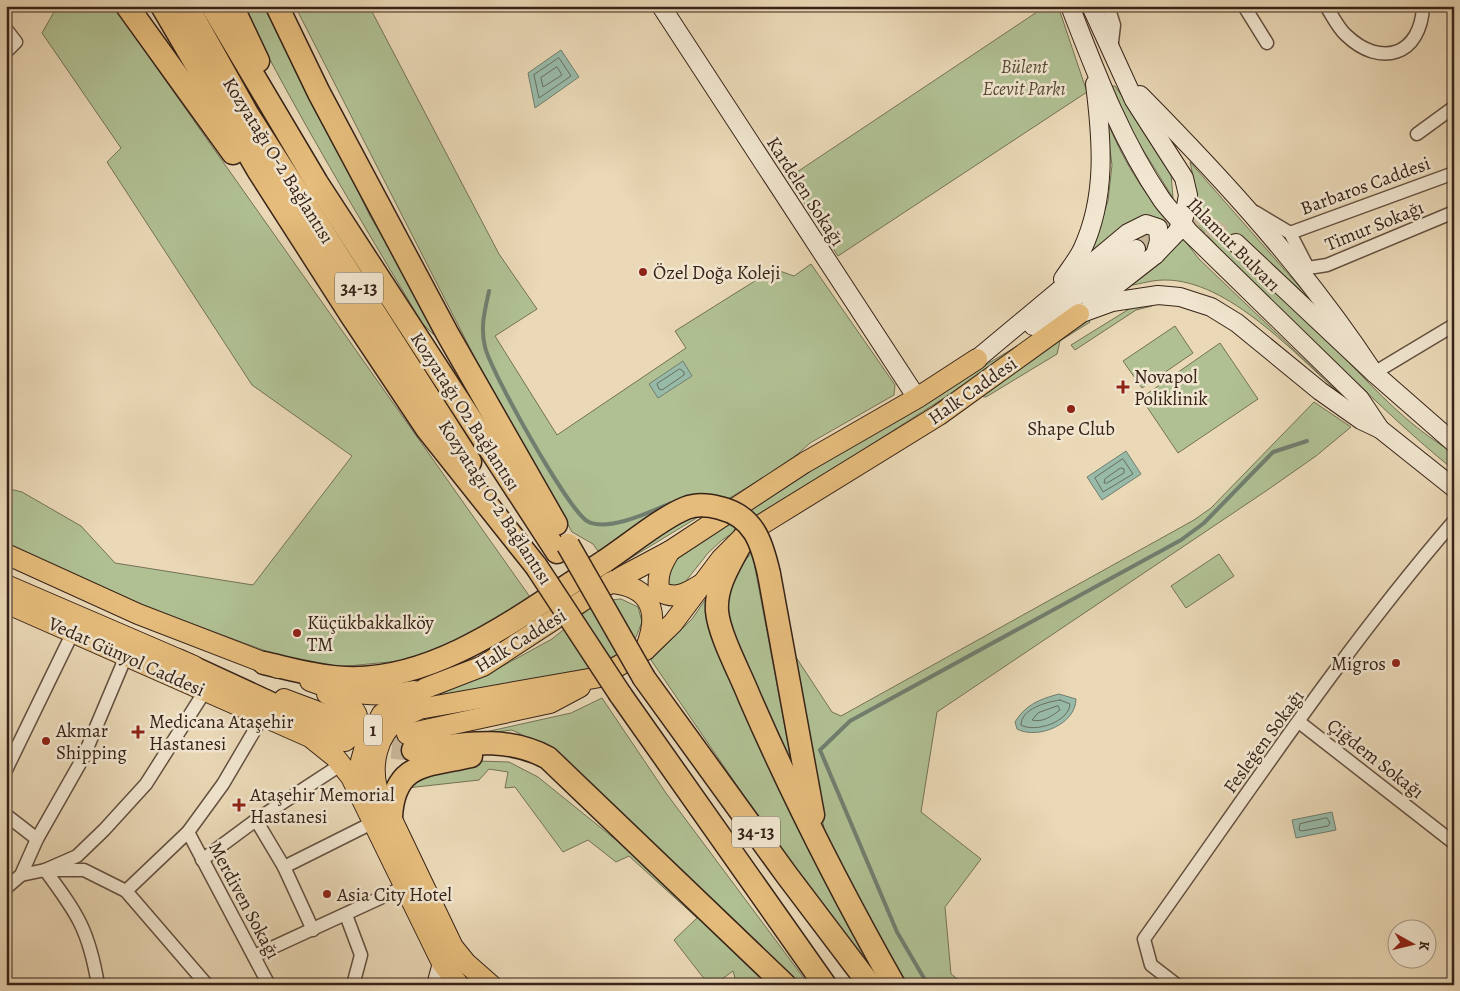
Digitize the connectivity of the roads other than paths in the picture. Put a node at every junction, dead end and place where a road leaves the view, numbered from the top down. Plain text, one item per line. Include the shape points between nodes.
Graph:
1 (127, 6) edge
2 (162, 6) edge
3 (187, 6) edge
4 (212, 6) edge
5 (232, 6) edge
6 (276, 6) edge
7 (661, 6) edge
8 (1070, 6) edge
9 (1091, 6) edge
10 (1108, 6) edge
11 (1244, 6) edge
12 (1326, 6) edge
13 (1423, 6) edge
14 (6, 29) edge
15 (1267, 43) dead end
16 (6, 52) edge
17 (1111, 54) junction
18 (1092, 64) junction
19 (1128, 87) junction
20 (1454, 107) edge
21 (1417, 134) dead end
22 (1454, 173) edge
23 (1240, 203) junction
24 (1454, 212) edge
25 (1182, 222) junction
26 (1290, 233) junction
27 (1236, 243) tunnel mouth
28 (1136, 248) tunnel mouth
29 (1155, 255) junction
30 (375, 269) junction
31 (1305, 272) junction
32 (1048, 301) junction
33 (1079, 314) junction
34 (351, 315) junction
35 (1454, 325) edge
36 (977, 359) junction
37 (1374, 373) junction
38 (917, 398) junction
39 (1380, 429) junction
40 (1454, 443) edge
41 (1454, 488) edge
42 (1454, 521) edge
43 (746, 534) junction
44 (563, 548) junction
45 (670, 551) junction
46 (6, 554) edge
47 (536, 566) junction
48 (610, 583) junction
49 (6, 585) edge
50 (700, 585) junction
51 (6, 603) edge
52 (73, 632) junction
53 (644, 650) junction
54 (126, 656) junction
55 (180, 661) joint
56 (264, 663) junction
57 (600, 677) junction
58 (426, 688) junction
59 (205, 691) junction
60 (263, 716) junction
61 (1299, 722) junction
62 (343, 729) tunnel mouth
63 (310, 737) junction
64 (410, 742) joint
65 (342, 764) junction
66 (6, 770) edge
67 (362, 796) junction
68 (6, 815) edge
69 (256, 820) junction
70 (382, 820) junction
71 (188, 832) junction
72 (36, 838) junction
73 (1454, 843) edge
74 (202, 860) junction
75 (657, 864) junction
76 (284, 867) junction
77 (45, 870) junction
78 (21, 874) junction
79 (837, 884) junction
80 (404, 887) junction
81 (6, 888) edge
82 (126, 891) junction
83 (346, 915) junction
84 (312, 930) junction
85 (254, 956) junction
86 (442, 963) junction
87 (98, 985) edge
88 (207, 985) edge
89 (269, 985) edge
90 (353, 985) edge
91 (436, 985) edge
92 (459, 985) edge
93 (491, 985) edge
94 (785, 985) edge
95 (825, 985) edge
96 (870, 985) edge
97 (894, 985) edge
98 (1177, 985) edge

1 - 34 highway
2 - 34 highway via 258,170
3 - 47 highway, Kozyatağı O-2 Bağlantısı / 34-13 via 248,114
4 - 30 highway, Kozyatağı O-2 Bağlantısı / 34-13 via 317,183
5 - 30 highway via 268,80
6 - 44 highway via 318,93
7 - 38 main road, Kardelen Sokağı
8 - 18 main road
9 - 17 main road, Halk Caddesi
10 - 17 street via 1114,25
11 - 15 street
12 - 13 street via 1344,35 1365,50 1384,54 1395,53 1408,46 1417,33
14 - 16 street via 16,42
17 - 19 main road, Halk Caddesi
18 - 25 main road, Ihlamur Bulvarı via 1134,156 1164,202
18 - 32 main road via 1101,128 1102,172 1082,250
19 - 23 main road, Halk Caddesi via 1178,134
19 - 25 main road, Halk Caddesi via 1184,178 1187,207
20 - 21 street
22 - 26 street, Barbaros Caddesi
23 - 26 street
23 - 31 main road, Halk Caddesi
24 - 31 street, Timur Sokağı via 1354,255
25 - 29 main road, Halk Caddesi
25 - 39 main road, Ihlamur Bulvarı via 1360,399
26 - 31 street
27 - 37 main road
28 - 36 main road via 1065,305
29 - 32 main road via 1158,228 1146,224 1139,226
29 - 33 main road, Halk Caddesi
30 - 44 highway, Kozyatağı O2 Bağlantısı / 34-13
31 - 37 main road, Halk Caddesi
32 - 36 main road
33 - 39 main road, Ihlamur Bulvarı via 1112,302 1158,295 1198,301 1223,313 1320,391 1361,420
33 - 43 main road, Halk Caddesi via 939,414
34 - 47 highway via 427,429
35 - 37 street
36 - 38 main road, Halk Caddesi
37 - 40 main road
38 - 45 main road, Halk Caddesi via 804,463
39 - 41 main road, Ihlamur Bulvarı
42 - 61 street, Fesleğen Sokağı via 1413,568
43 - 50 main road, Halk Caddesi
43 - 79 highway via 726,572 717,597 717,613 729,650 766,736
44 - 96 highway, 34-13, bridge via 644,678
45 - 48 main road, Halk Caddesi
45 - 50 main road via 657,579 659,591 668,596 680,595
46 - 56 main road via 138,614
47 - 95 highway, Kozyatağı O-2 Bağlantısı / 34-13, bridge via 620,694
48 - 53 main road via 632,587 650,603 653,613 651,635
48 - 58 main road, Halk Caddesi via 483,666
49 - 55 main road
50 - 53 main road, Halk Caddesi via 673,622
51 - 52 main road, Vedat Günyol Caddesi
52 - 54 main road, Vedat Günyol Caddesi
52 - 66 street
53 - 57 main road, Vedat Günyol Caddesi
54 - 59 main road, Vedat Günyol Caddesi
54 - 72 street via 83,758
55 - 62 highway
56 - 58 main road via 317,684 352,693 397,694
56 - 63 main road via 348,704 356,712 359,720 357,731 351,738 336,741
56 - 79 highway, bridge via 310,674 348,678 422,667 454,654 686,508 708,505 732,511 746,520 760,541 812,812
57 - 64 main road via 550,703
57 - 70 main road, Vedat Günyol Caddesi via 419,709 397,720 377,749 374,763
58 - 67 main road, 1 via 382,714 373,728 361,761
59 - 60 main road, Vedat Günyol Caddesi
59 - 77 street via 146,784 77,856
60 - 63 main road, Vedat Günyol Caddesi
60 - 71 street via 223,784
61 - 73 street, Çiğdem Sokağı
61 - 98 street, Fesleğen Sokağı via 1144,939 1151,965
63 - 65 main road, Vedat Günyol Caddesi
64 - 75 highway via 503,743 534,751 548,758
65 - 67 main road, Vedat Günyol Caddesi
65 - 69 street
67 - 70 main road, Vedat Günyol Caddesi
68 - 72 street
69 - 74 street
69 - 76 street
70 - 75 highway via 397,785 418,768 477,755 516,756 528,760 562,786
70 - 76 street
70 - 80 main road, Vedat Günyol Caddesi
70 - 93 main road, Vedat Günyol Caddesi via 453,947
71 - 74 street, Merdiven Sokağı
71 - 82 street
72 - 78 street
74 - 85 street, Merdiven Sokağı
75 - 94 highway
76 - 84 street
77 - 78 street
77 - 82 street via 84,870
77 - 87 street via 76,912 89,941
78 - 81 street
79 - 97 highway
80 - 83 street
80 - 86 main road, Vedat Günyol Caddesi
82 - 88 street
83 - 84 street
83 - 90 street via 361,955
84 - 85 street
85 - 89 street, Merdiven Sokağı
86 - 91 main road
86 - 92 main road, Vedat Günyol Caddesi

